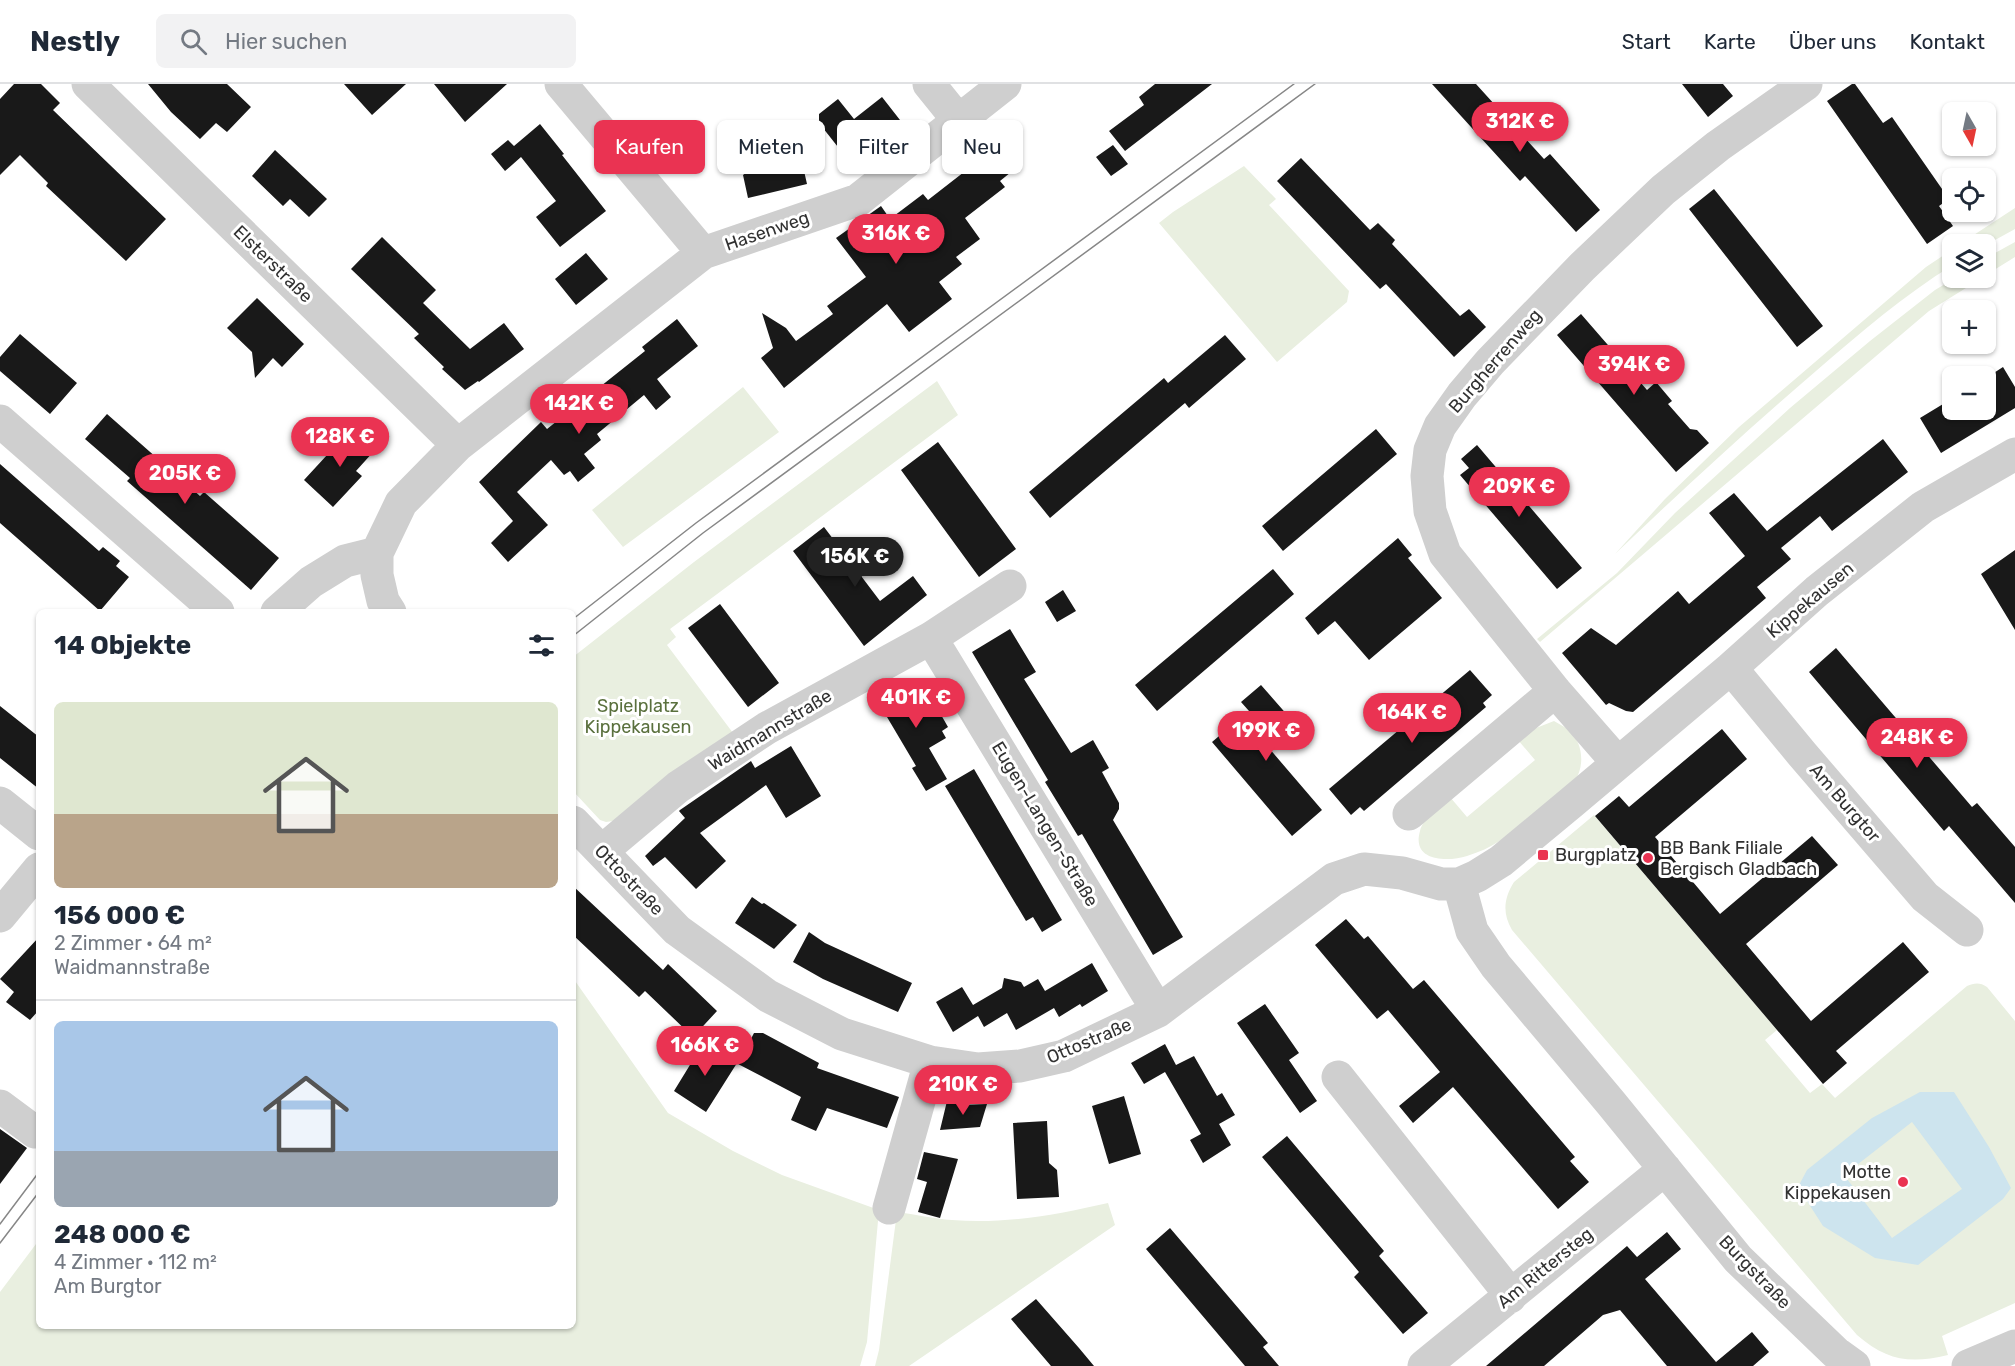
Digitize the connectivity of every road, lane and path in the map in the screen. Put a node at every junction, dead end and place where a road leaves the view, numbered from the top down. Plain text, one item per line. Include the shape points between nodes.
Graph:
1 (88, 84) edge
2 (561, 84) edge
3 (928, 84) edge
4 (1005, 84) edge
5 (1806, 84) edge
6 (958, 120) joint
7 (942, 133) edge
8 (703, 253) junction
9 (0, 421) edge
10 (458, 445) junction
11 (2015, 454) edge
12 (377, 553) junction
13 (1010, 586) dead end
14 (215, 609) edge
15 (280, 609) edge
16 (388, 609) edge
17 (931, 638) junction
18 (1731, 668) junction
19 (1555, 692) junction
20 (1618, 763) junction
21 (0, 803) edge
22 (1409, 814) dead end
23 (576, 825) edge
24 (36, 832) edge
25 (602, 851) junction
26 (36, 873) edge
27 (1459, 884) junction
28 (0, 916) edge
29 (1967, 930) dead end
30 (1158, 1011) junction
31 (930, 1062) junction
32 (1338, 1077) dead end
33 (0, 1106) edge
34 (35, 1132) dead end
35 (1665, 1169) junction
36 (889, 1208) dead end
37 (1510, 1297) junction
38 (2015, 1346) edge
39 (1424, 1366) edge
40 (1854, 1366) edge
41 (1968, 1366) edge

1 - 10 street, Elsterstraße
2 - 8 street
3 - 6 street
4 - 6 street, Hasenweg
5 - 19 street, Burgherrenweg via 1663,190 1582,267 1462,395 1440,426 1430,450 1430,512 1445,554
7 - 8 street, Hasenweg via 858,200
8 - 10 street, Hasenweg
9 - 14 street
10 - 12 street, Hasenweg via 401,502
11 - 18 street, Kippekausen via 1923,507 1817,591
12 - 15 street via 345,561 311,582
12 - 16 street via 377,575
13 - 17 street, Waidmannstraße
17 - 25 street, Waidmannstraße via 766,728 678,787
17 - 30 street, Eugen-Langen-Straße
18 - 20 street, Kippekausen
18 - 29 street, Am Burgtor via 1925,897
19 - 20 street, Burgherrenweg
19 - 22 street
20 - 27 street via 1501,861
21 - 24 street
23 - 25 street, Ottostraße
25 - 31 street, Ottostraße via 677,930 768,996 842,1034
26 - 28 street
27 - 30 street, Ottostraße via 1364,869 1334,879
27 - 35 street via 1472,931 1496,966
30 - 31 street, Ottostraße via 1064,1056 1020,1066 978,1068
31 - 36 street
32 - 37 street
33 - 34 street
35 - 37 street, Am Rittersteg
35 - 40 street, Burgstraße via 1738,1259
37 - 39 street, Am Rittersteg
38 - 41 street

